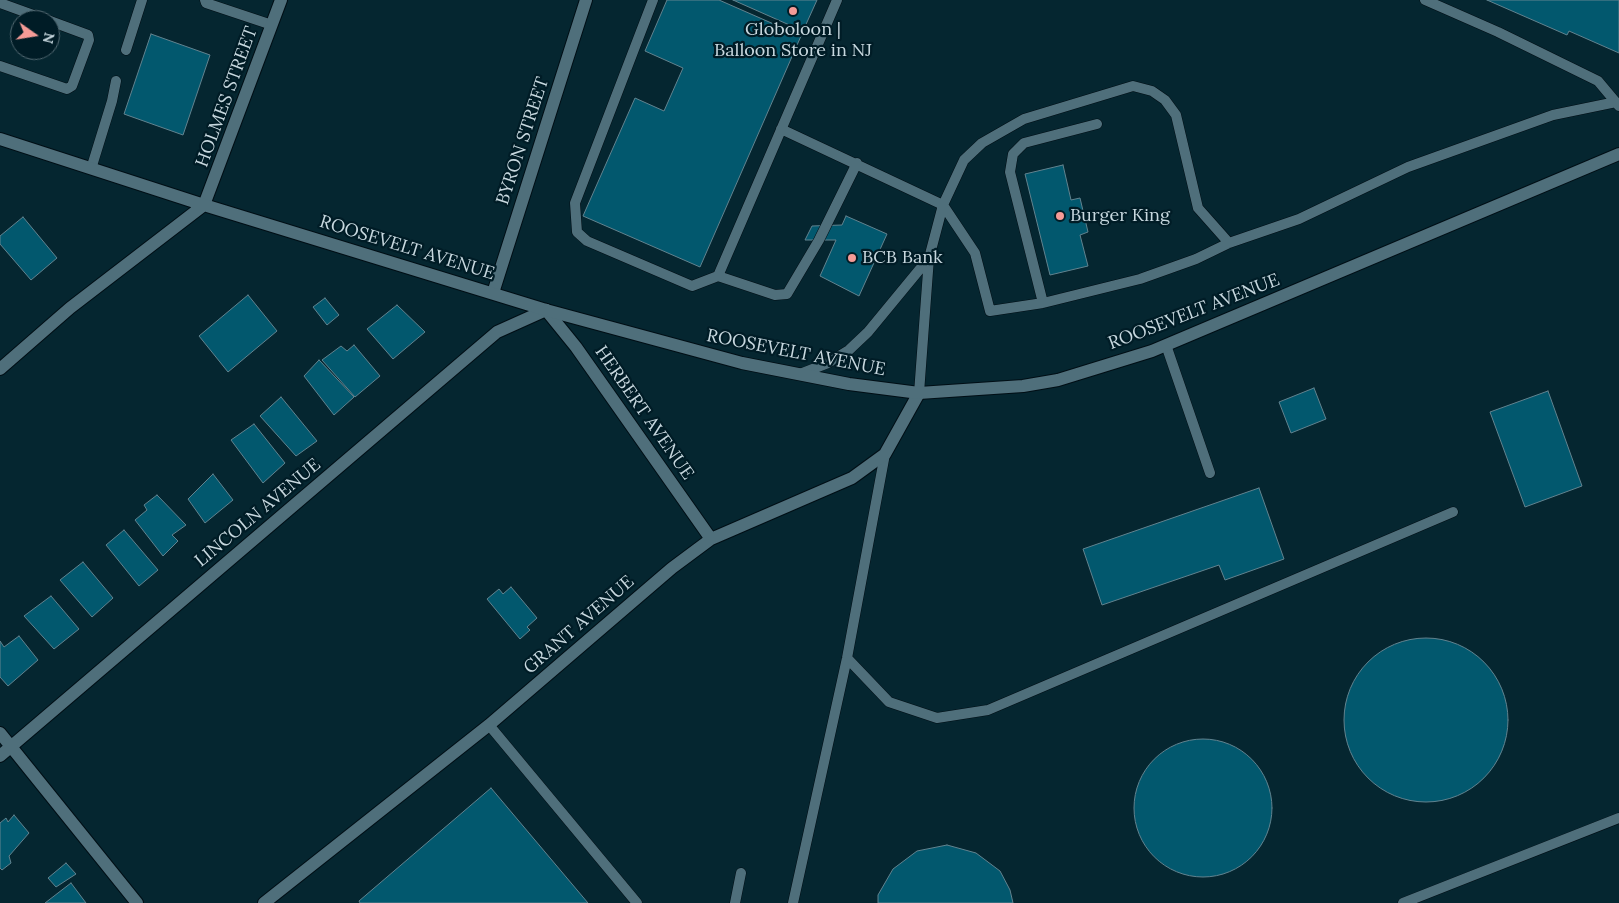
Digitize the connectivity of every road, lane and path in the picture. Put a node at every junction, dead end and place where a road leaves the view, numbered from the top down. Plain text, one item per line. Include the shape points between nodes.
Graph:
1 (142, 0) edge
2 (206, 0) edge
3 (281, 0) edge
4 (586, 0) edge
5 (652, 0) edge
6 (837, 0) edge
7 (1425, 0) edge
8 (0, 3) edge
9 (20, 10) edge
10 (60, 25) edge
11 (272, 25) junction
12 (126, 50) dead end
13 (0, 66) edge
14 (116, 81) dead end
15 (1618, 101) edge
16 (1097, 124) dead end
17 (781, 129) junction
18 (0, 139) edge
19 (1619, 154) edge
20 (857, 163) junction
21 (91, 169) junction
22 (204, 205) junction
23 (943, 205) junction
24 (1229, 243) junction
25 (929, 258) junction
26 (718, 276) junction
27 (493, 293) junction
28 (1043, 303) junction
29 (546, 310) junction
30 (1166, 346) junction
31 (0, 369) edge
32 (800, 374) junction
33 (919, 393) junction
34 (886, 454) junction
35 (1210, 472) dead end
36 (1453, 512) dead end
37 (711, 539) junction
38 (847, 658) junction
39 (489, 725) junction
40 (0, 733) edge
41 (11, 746) junction
42 (0, 756) edge
43 (1619, 818) edge
44 (741, 873) dead end
45 (137, 903) edge
46 (264, 903) edge
47 (637, 903) edge
48 (735, 903) edge
49 (793, 903) edge
50 (1403, 903) edge

1 - 12 lane
2 - 11 lane
3 - 11 street, HOLMES STREET
4 - 27 street, BYRON STREET
5 - 26 lane via 575,203 577,232 598,247 692,286
6 - 17 lane
7 - 15 lane via 1598,81
8 - 9 lane
10 - 13 lane via 88,36 89,40 72,86 67,89
11 - 22 street, HOLMES STREET
14 - 21 lane
15 - 24 lane via 1552,116 1408,167 1299,219
16 - 28 lane via 1024,143 1013,154 1010,172
17 - 20 lane
17 - 26 lane
18 - 21 street, ROOSEVELT AVENUE
19 - 30 street, ROOSEVELT AVENUE
20 - 23 lane
20 - 26 lane via 819,240 787,294 775,295
21 - 22 street, ROOSEVELT AVENUE
22 - 27 street, ROOSEVELT AVENUE
22 - 31 street via 70,308
23 - 24 lane via 964,160 982,143 1024,120 1133,86 1152,91 1165,100 1176,115 1198,208
23 - 25 lane
23 - 28 lane via 975,253 990,311
24 - 28 lane via 1140,279
25 - 32 lane via 868,332 849,350
25 - 33 lane
27 - 29 street, ROOSEVELT AVENUE
29 - 32 street, ROOSEVELT AVENUE via 742,363
29 - 37 street, HERBERT AVENUE via 576,347
29 - 41 street, LINCOLN AVENUE via 497,332
30 - 33 street, ROOSEVELT AVENUE via 1058,380 1023,386
30 - 35 lane
32 - 33 street, ROOSEVELT AVENUE
33 - 34 street, GRANT AVENUE
34 - 37 street, GRANT AVENUE via 852,478
34 - 38 lane
36 - 38 lane via 988,710 937,718 889,702
37 - 39 street, GRANT AVENUE via 672,568
38 - 49 lane
39 - 46 street, GRANT AVENUE
39 - 47 lane
40 - 41 street
41 - 42 street, LINCOLN AVENUE
41 - 45 street
43 - 50 lane
44 - 48 lane

